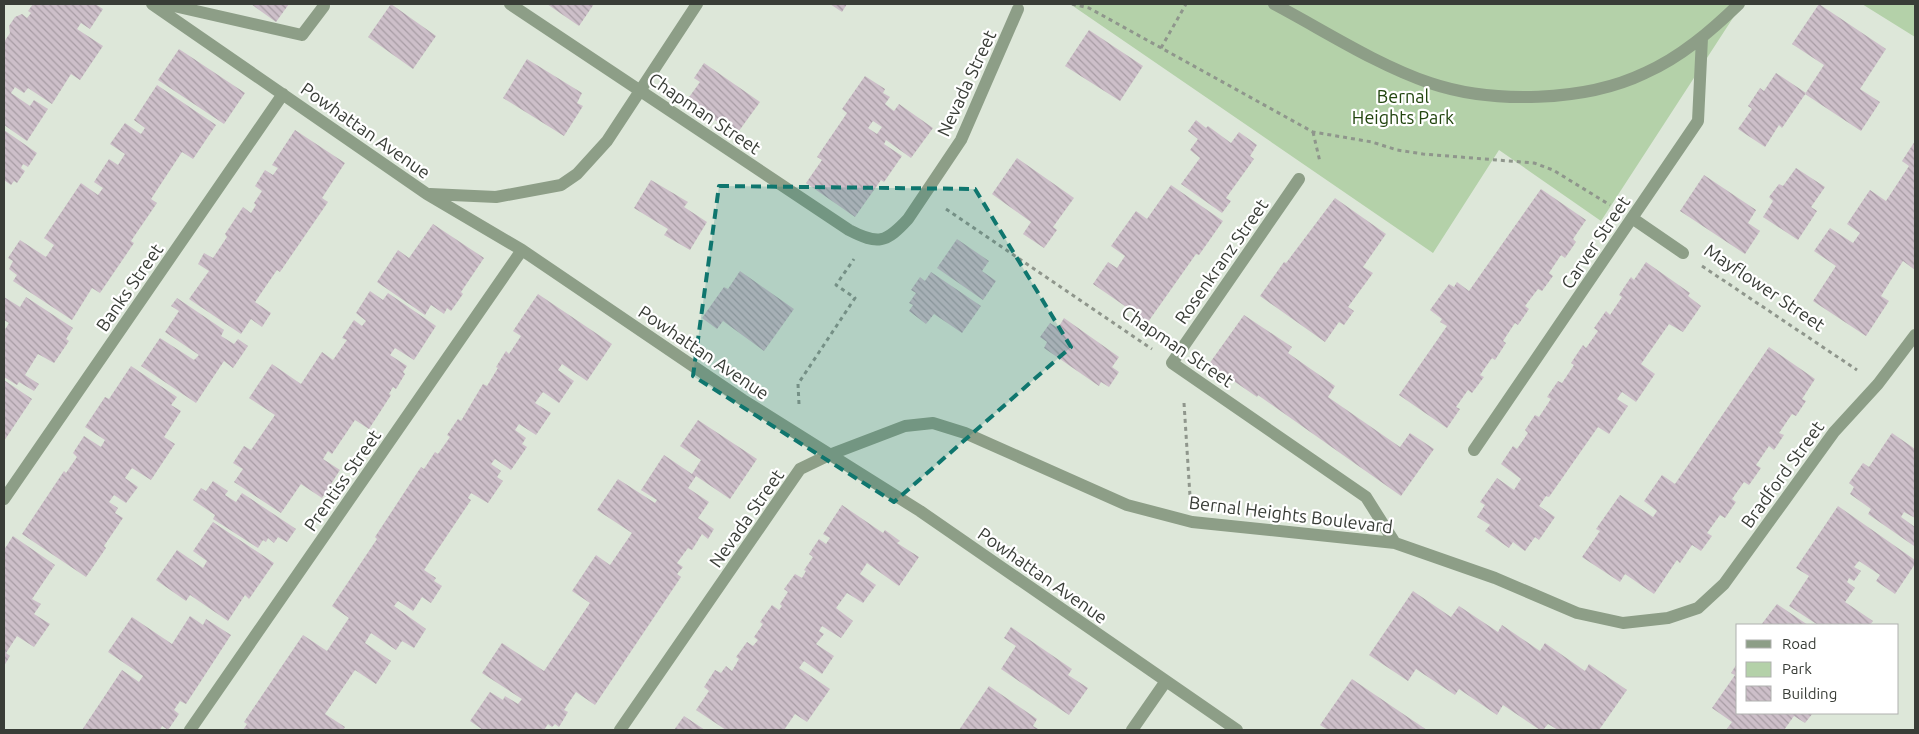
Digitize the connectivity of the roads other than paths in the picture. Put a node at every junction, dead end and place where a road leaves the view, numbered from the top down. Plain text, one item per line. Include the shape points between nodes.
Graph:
1 (152, 4) edge
2 (165, 4) edge
3 (510, 4) edge
4 (696, 4) edge
5 (1274, 4) edge
6 (1739, 4) edge
7 (324, 6) dead end
8 (1018, 10) dead end
9 (1702, 38) junction
10 (640, 90) junction
11 (283, 94) junction
12 (1299, 179) dead end
13 (427, 194) junction
14 (1632, 218) junction
15 (885, 239) joint
16 (522, 250) junction
17 (1683, 253) road end
18 (1915, 336) edge
19 (1172, 363) joint
20 (1474, 450) dead end
21 (829, 455) junction
22 (4, 499) edge
23 (1396, 543) junction
24 (1668, 618) joint
25 (1166, 681) junction
26 (190, 730) edge
27 (620, 730) edge
28 (1132, 730) edge
29 (1237, 730) edge

1 - 11 street, Powhattan Avenue
2 - 7 street via 302,35
3 - 10 street, Chapman Street
4 - 10 street
5 - 9 street via 1393,68 1430,83 1469,93 1514,97 1562,95 1609,86 1645,74
6 - 9 street
8 - 15 street, Nevada Street via 961,140 908,219
9 - 14 street, Carver Street via 1698,121
10 - 13 street via 607,141 577,174 561,185 496,197
10 - 15 street, Chapman Street via 849,230 868,240
11 - 13 street, Powhattan Avenue
11 - 22 street, Banks Street
12 - 19 street, Rosenkranz Street
13 - 16 street, Powhattan Avenue
14 - 17 street, Mayflower Street
14 - 20 street, Carver Street
16 - 21 street, Powhattan Avenue
16 - 26 street, Prentiss Street
18 - 24 street, Bradford Street via 1878,384 1834,432 1724,584 1698,608
19 - 23 street, Chapman Street via 1366,496
21 - 23 street, Bernal Heights Boulevard via 905,426 933,423 966,433 1127,505 1192,522
21 - 25 street, Powhattan Avenue via 920,511
21 - 27 street, Nevada Street via 800,469
23 - 24 street, Bernal Heights Boulevard via 1495,578 1577,613 1623,623
25 - 28 street
25 - 29 street, Powhattan Avenue

